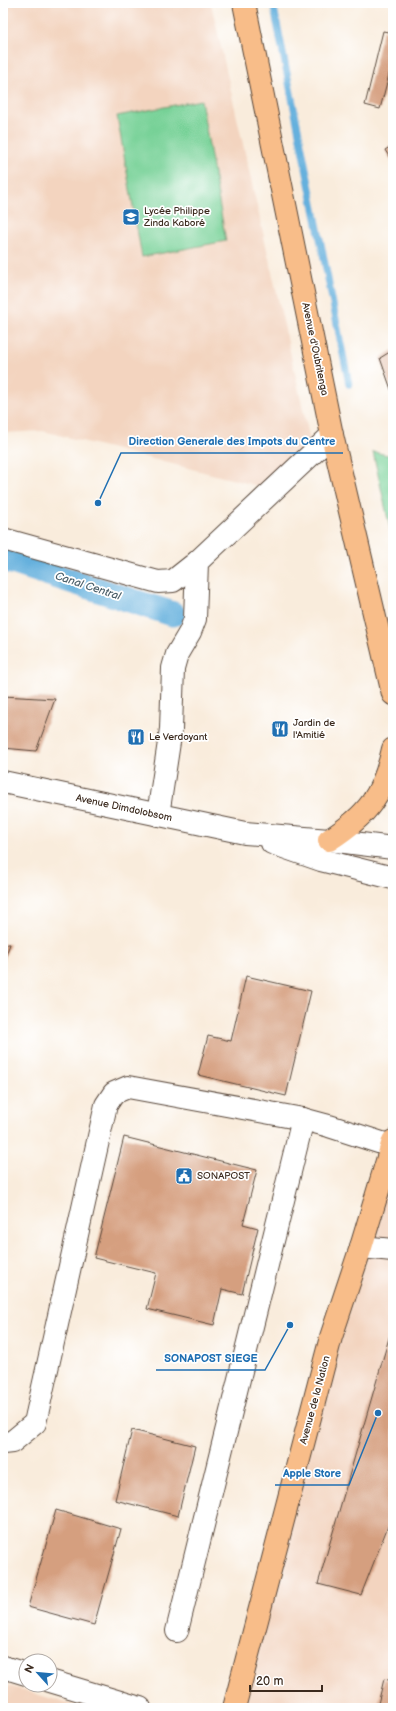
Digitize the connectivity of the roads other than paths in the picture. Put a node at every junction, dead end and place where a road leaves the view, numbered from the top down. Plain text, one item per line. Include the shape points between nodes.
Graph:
1 (244, 3) edge
2 (332, 435) junction
3 (3, 539) edge
4 (197, 562) junction
5 (393, 694) edge
6 (393, 749) edge
7 (3, 782) edge
8 (158, 815) junction
9 (245, 833) junction
10 (329, 840) junction
11 (393, 848) edge
12 (393, 878) edge
13 (303, 1120) junction
14 (392, 1143) edge
15 (361, 1247) junction
16 (393, 1250) edge
17 (3, 1443) edge
18 (177, 1630) dead end
19 (3, 1668) edge
20 (18, 1672) edge
21 (58, 1683) edge
22 (140, 1708) edge
23 (234, 1708) edge

1 - 2 highway, Avenue d'Oubritenga
2 - 4 street
2 - 5 highway, Avenue d'Oubritenga
3 - 4 street via 158,582 173,581
4 - 8 street via 195,619 177,654 173,668 171,729
6 - 10 highway via 384,781 373,803 352,824
7 - 8 street, Avenue Dimdolobsom
8 - 9 street, Avenue Dimdolobsom
9 - 10 street, Avenue Dimdolobsom
9 - 12 street, Avenue Dimdolobsom via 320,860
10 - 11 street, Avenue Dimdolobsom
13 - 14 street
13 - 17 street via 128,1087 114,1094 106,1105 35,1423 12,1442
13 - 18 street
14 - 15 highway, Avenue de la Nation
15 - 16 street
15 - 23 highway, Avenue de la Nation via 331,1337
19 - 20 street
21 - 22 street

